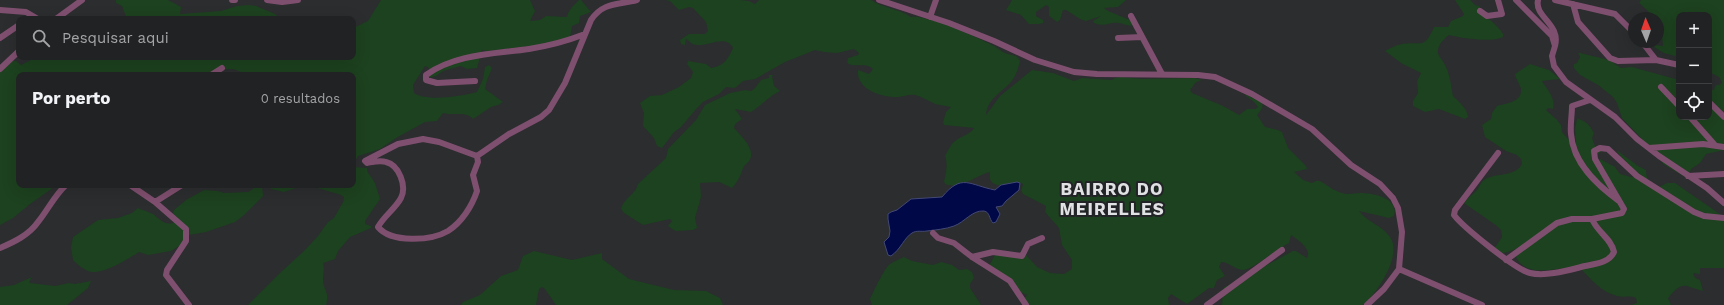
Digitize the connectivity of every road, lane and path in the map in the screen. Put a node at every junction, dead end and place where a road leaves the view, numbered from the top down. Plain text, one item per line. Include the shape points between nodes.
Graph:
1 (82, 0) edge
2 (267, 0) edge
3 (298, 0) edge
4 (637, 0) edge
5 (879, 0) edge
6 (936, 0) edge
7 (1498, 0) edge
8 (1516, 0) edge
9 (1538, 0) edge
10 (1555, 0) edge
11 (1573, 4) junction
12 (0, 10) edge
13 (1480, 11) dead end
14 (34, 15) edge
15 (60, 16) edge
16 (1131, 16) dead end
17 (930, 17) junction
18 (16, 27) edge
19 (1628, 27) edge
20 (585, 34) junction
21 (1142, 37) junction
22 (0, 38) edge
23 (1118, 38) dead end
24 (1555, 46) junction
25 (1647, 48) edge
26 (16, 54) edge
27 (1656, 60) junction
28 (1676, 64) edge
29 (222, 68) dead end
30 (0, 69) edge
31 (216, 72) edge
32 (1162, 74) junction
33 (475, 81) dead end
34 (1661, 87) dead end
35 (1590, 100) junction
36 (1676, 103) edge
37 (1712, 105) edge
38 (1724, 117) edge
39 (1693, 120) edge
40 (1714, 144) junction
41 (1724, 147) edge
42 (1649, 148) junction
43 (1498, 153) dead end
44 (477, 156) junction
45 (1724, 174) edge
46 (1688, 176) junction
47 (63, 188) edge
48 (135, 188) edge
49 (177, 188) edge
50 (155, 202) junction
51 (1621, 202) junction
52 (1724, 203) edge
53 (1578, 218) junction
54 (1724, 218) edge
55 (1592, 219) junction
56 (1597, 227) junction
57 (932, 233) dead end
58 (1042, 238) dead end
59 (0, 248) edge
60 (1282, 250) dead end
61 (972, 258) junction
62 (1506, 260) junction
63 (1399, 269) junction
64 (189, 305) edge
65 (1026, 305) edge
66 (1206, 305) edge
67 (1367, 305) edge
68 (1482, 305) edge

1 - 15 street
2 - 3 street
4 - 20 street via 600,8
5 - 17 street
6 - 17 street
7 - 13 street via 1502,14 1490,16
8 - 24 street via 1550,32
9 - 24 street via 1540,12 1557,34
10 - 11 street
11 - 19 street via 1615,14
11 - 27 street via 1578,22 1610,58 1618,61
12 - 14 street
16 - 21 street
17 - 32 street via 974,32 1035,60 1074,72
18 - 22 street
20 - 33 street via 537,47 470,57 440,67 426,76 426,80 437,83
20 - 44 street via 565,83 549,110
21 - 23 street
21 - 32 street
24 - 35 street via 1552,56 1554,66 1566,82
25 - 27 street
26 - 30 street
27 - 28 street
29 - 31 street
32 - 63 street via 1207,75 1233,85 1312,129 1351,165 1380,184 1393,198 1401,219
34 - 36 street
35 - 42 street via 1615,117 1636,139
35 - 51 street via 1572,106 1572,141 1576,153 1592,177 1606,192
37 - 38 street
39 - 40 street
40 - 41 street
40 - 42 street
42 - 46 street
43 - 62 street via 1455,210 1454,215 1460,224
44 - 44 street via 423,139 398,144 366,160 367,163 390,163 402,182 402,197 380,222 378,229 406,239 433,237 450,231 476,196 477,187 473,175 478,162
45 - 46 street
46 - 52 street
47 - 59 street via 53,197 37,223 22,236
48 - 50 street
49 - 50 street
50 - 64 street via 184,226 187,232 186,241 166,273 167,278
51 - 54 street via 1595,160 1594,151 1597,148 1608,150 1631,171 1694,212
51 - 55 street via 1624,209 1622,213
53 - 55 street
53 - 56 street
53 - 62 street via 1557,222
55 - 56 street
56 - 62 street via 1608,237 1614,248 1612,256 1608,259 1538,274 1528,273
57 - 61 street via 938,238 954,243
58 - 61 street via 1028,244 1022,256 994,252
60 - 66 street
61 - 65 street via 1010,281
63 - 67 street via 1384,289
63 - 68 street

